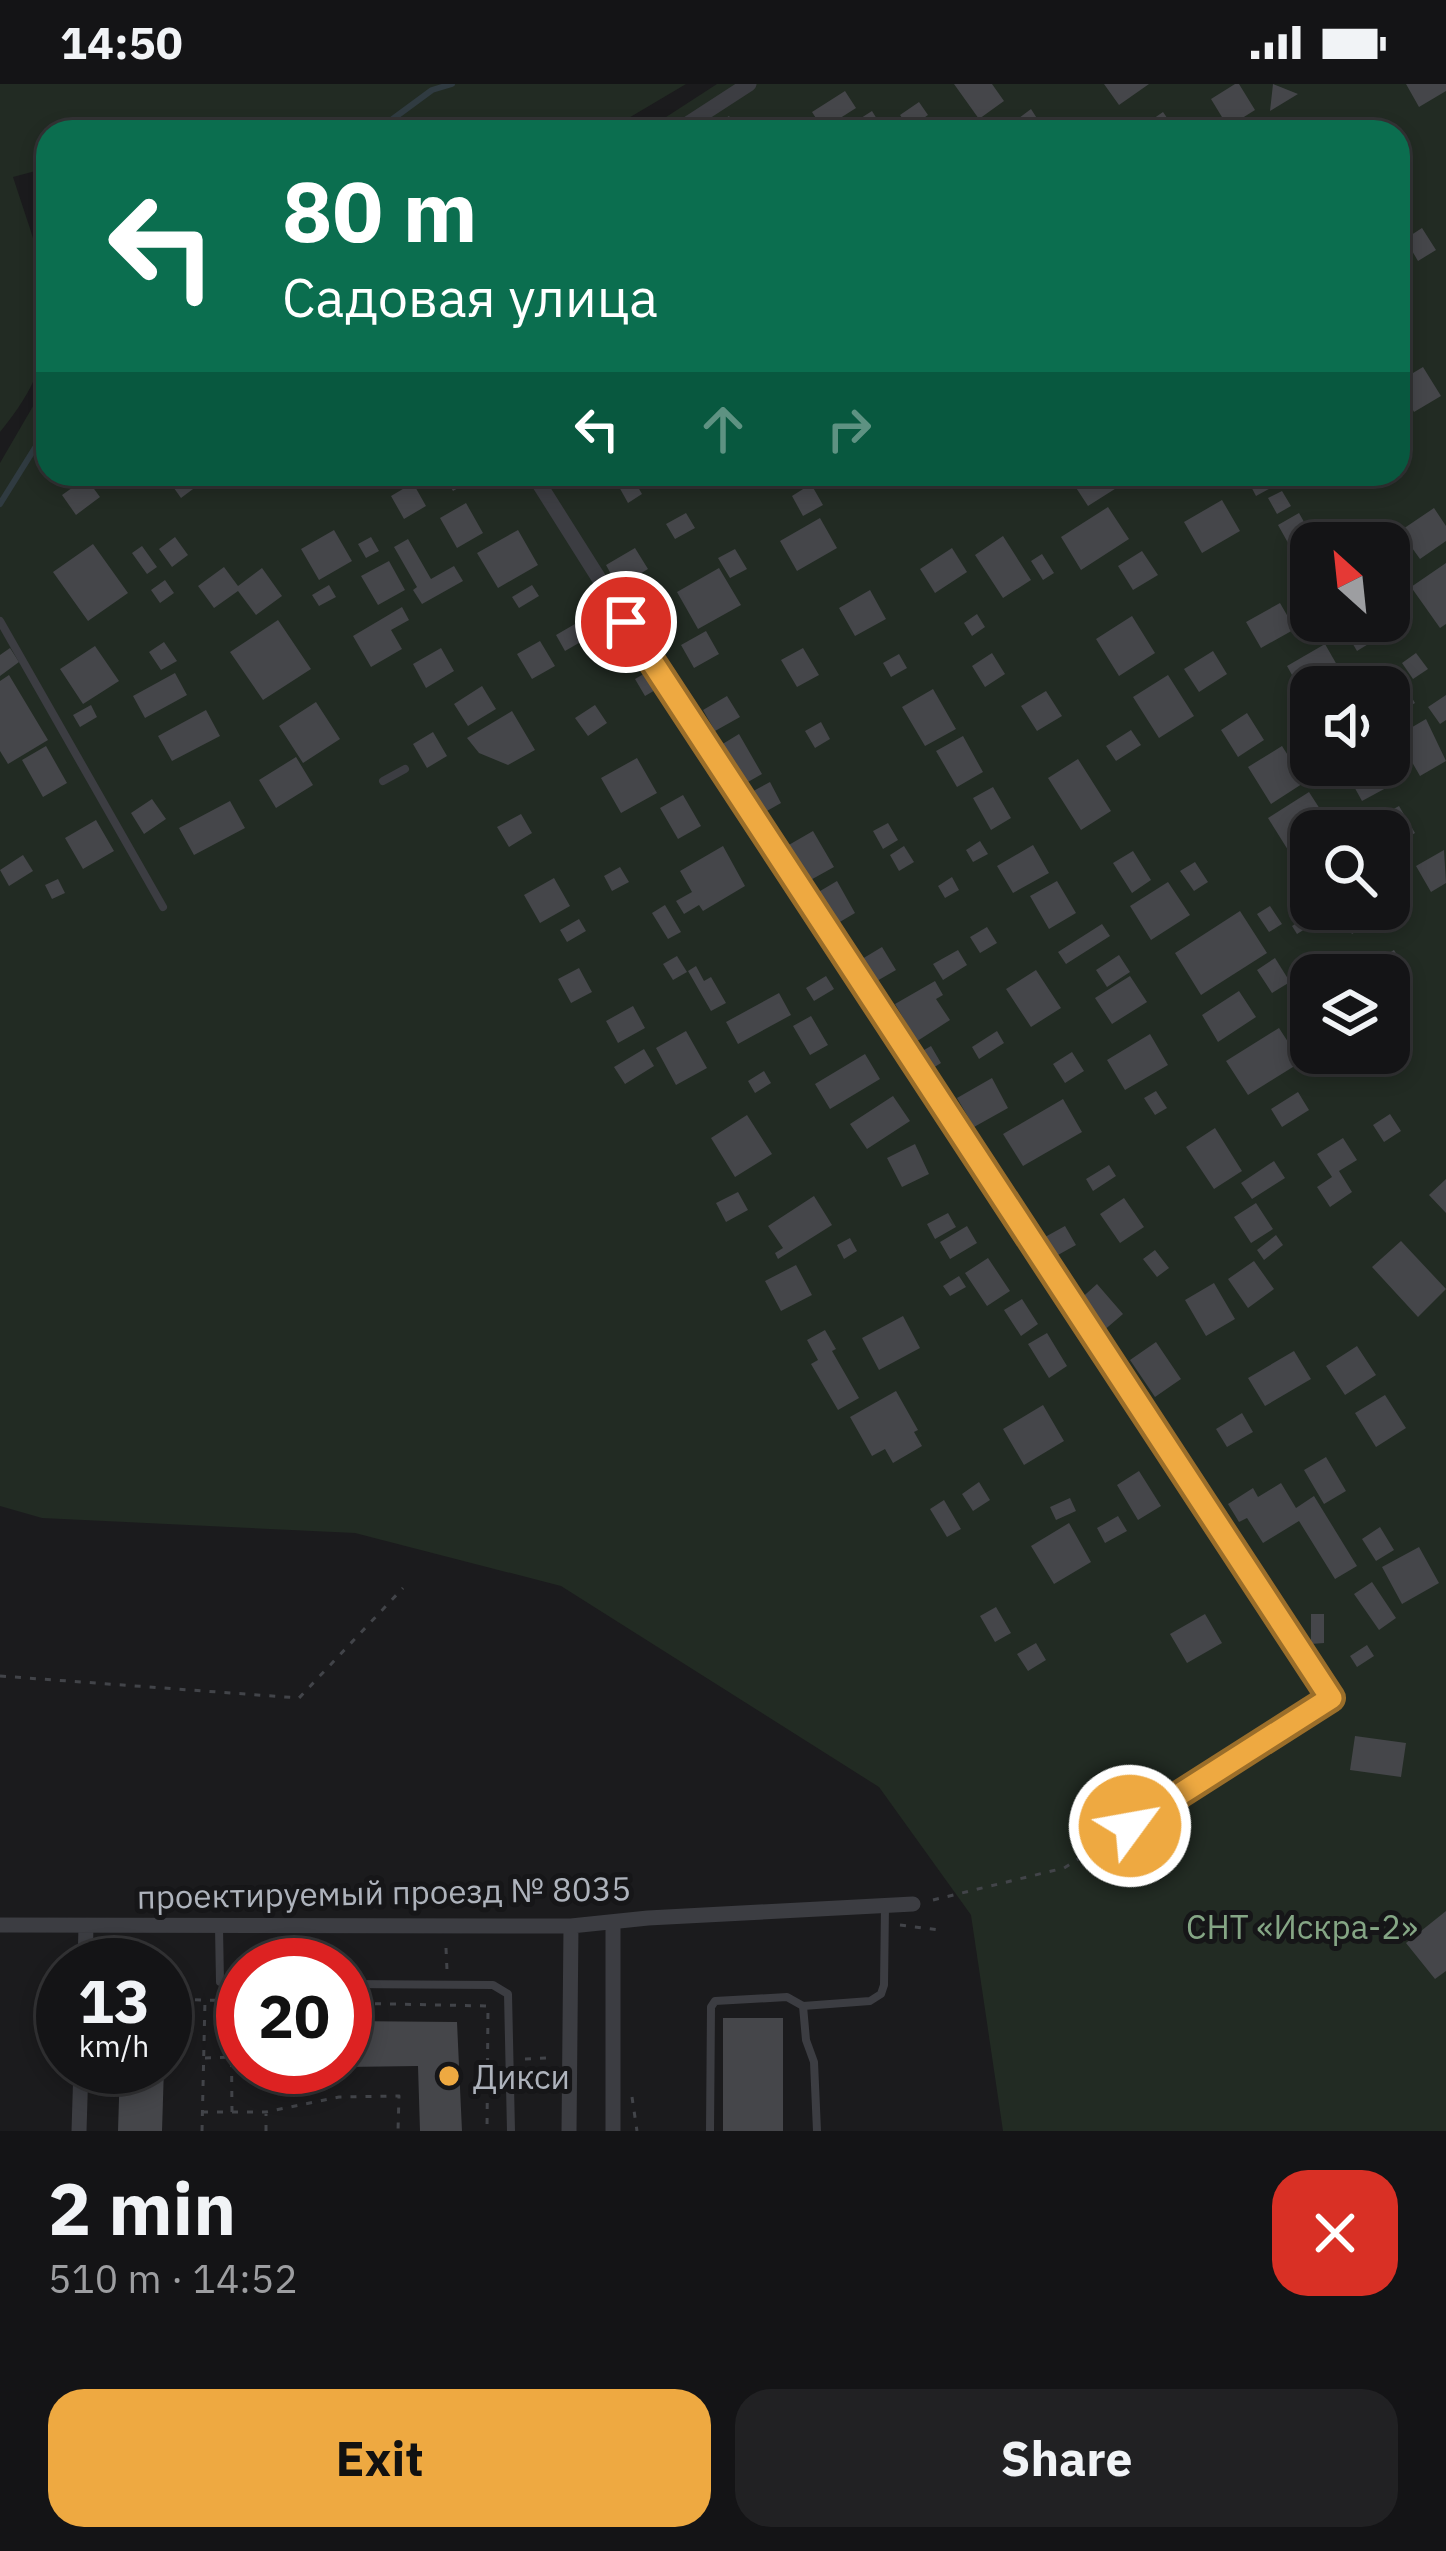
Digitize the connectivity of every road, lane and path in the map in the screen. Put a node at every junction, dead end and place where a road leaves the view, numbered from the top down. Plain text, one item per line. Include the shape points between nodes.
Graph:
1 (748, 84) edge
2 (694, 120) edge
3 (541, 486) edge
4 (0, 621) edge
5 (405, 769) dead end
6 (383, 781) dead end
7 (163, 907) dead end
8 (403, 1588) dead end
9 (0, 1676) edge
10 (1331, 1698) joint
11 (1130, 1826) joint
12 (913, 1904) joint
13 (885, 1906) junction
14 (613, 1924) junction
15 (0, 1925) edge
16 (887, 1925) junction
17 (86, 1926) junction
18 (219, 1926) junction
19 (571, 1926) junction
20 (939, 1930) dead end
21 (86, 1938) edge
22 (219, 1938) edge
23 (372, 1984) edge
24 (192, 2000) edge
25 (205, 2000) junction
26 (216, 2000) edge
27 (372, 2004) edge
28 (803, 2006) junction
29 (203, 2058) junction
30 (216, 2058) edge
31 (629, 2081) dead end
32 (80, 2094) edge
33 (232, 2094) edge
34 (202, 2112) junction
35 (232, 2112) junction
36 (266, 2112) junction
37 (79, 2131) edge
38 (202, 2131) edge
39 (266, 2131) edge
40 (398, 2131) edge
41 (487, 2131) edge
42 (511, 2131) edge
43 (569, 2131) edge
44 (613, 2131) edge
45 (637, 2131) edge
46 (710, 2131) edge
47 (817, 2131) edge

1 - 2 street
3 - 10 street
4 - 7 lane
5 - 6 lane
8 - 9 path via 298,1698
10 - 11 lane
11 - 12 path via 1064,1868
12 - 13 street, проектируемый проезд № 8035
13 - 14 street, проектируемый проезд № 8035
13 - 16 lane
14 - 19 street, проектируемый проезд № 8035
14 - 44 street
15 - 17 street, проектируемый проезд № 8035
16 - 20 path
16 - 28 lane via 880,1994 869,2002
17 - 18 street, проектируемый проезд № 8035
17 - 21 street
18 - 19 street, проектируемый проезд № 8035
18 - 22 lane
19 - 43 street
23 - 42 lane via 494,1985 508,1994
24 - 25 path
25 - 26 path
25 - 29 path
27 - 41 path via 488,2006
28 - 46 lane via 788,1997 715,2001
28 - 47 lane
29 - 30 path
29 - 34 path
31 - 45 path
32 - 37 street
33 - 35 path
34 - 35 path
34 - 38 path
35 - 36 path
36 - 39 path
36 - 40 path via 339,2097 398,2096

